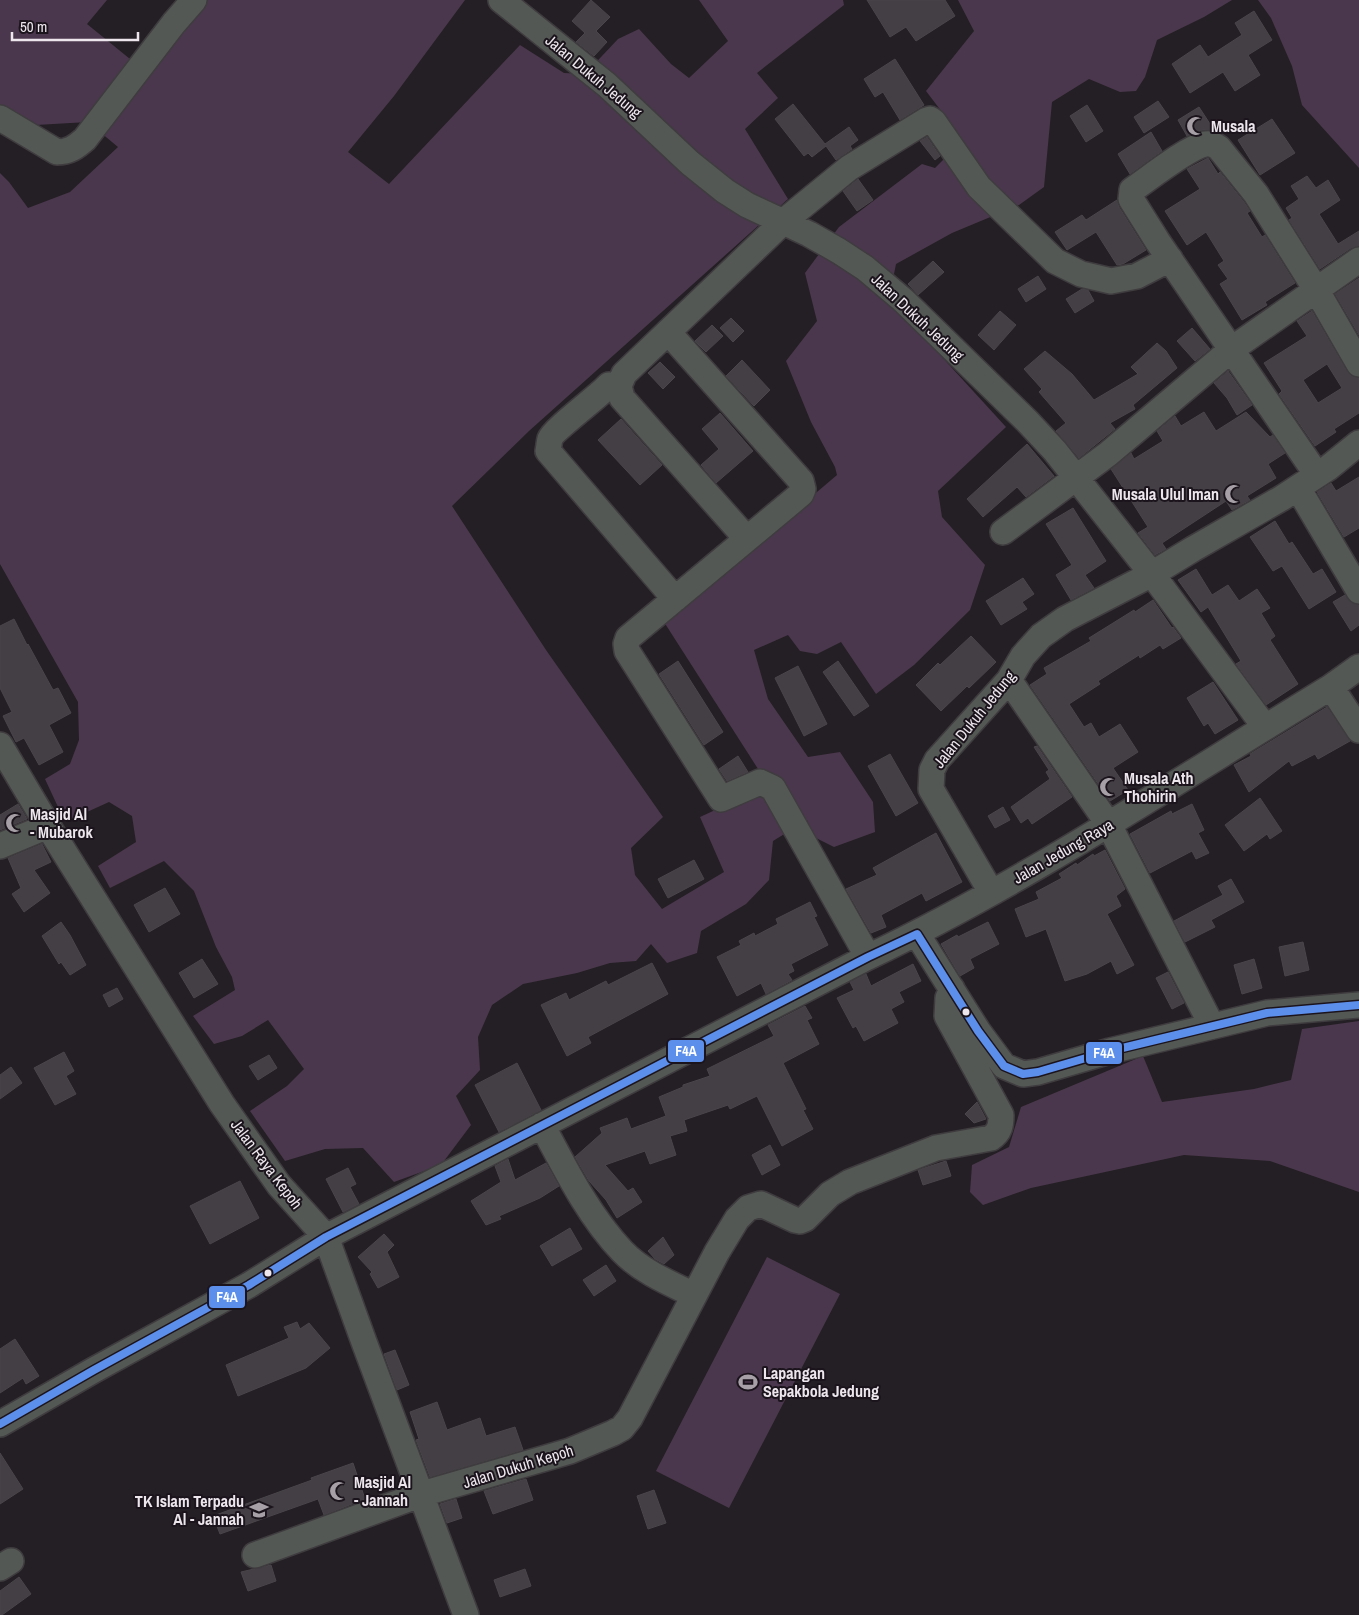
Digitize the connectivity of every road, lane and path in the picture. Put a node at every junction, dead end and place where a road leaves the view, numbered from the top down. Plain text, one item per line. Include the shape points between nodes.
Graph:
1 (194, 0) edge
2 (501, 0) edge
3 (0, 118) edge
4 (783, 222) junction
5 (1170, 259) junction
6 (1359, 260) edge
7 (1317, 291) junction
8 (668, 332) junction
9 (1232, 349) junction
10 (1359, 364) edge
11 (619, 386) junction
12 (1359, 443) edge
13 (1076, 479) junction
14 (1308, 481) junction
15 (1003, 532) dead end
16 (746, 539) junction
17 (1152, 574) junction
18 (1359, 591) edge
19 (675, 599) junction
20 (1359, 667) edge
21 (1009, 680) junction
22 (1331, 687) junction
23 (1265, 727) junction
24 (1359, 730) edge
25 (0, 746) edge
26 (1109, 825) junction
27 (48, 826) junction
28 (0, 846) edge
29 (991, 892) junction
30 (917, 934) junction
31 (868, 957) junction
32 (952, 990) junction
33 (1359, 1005) edge
34 (1212, 1026) junction
35 (542, 1125) junction
36 (326, 1237) junction
37 (694, 1295) junction
38 (0, 1424) edge
39 (422, 1494) junction
40 (255, 1555) dead end
41 (466, 1615) edge

1 - 3 street via 85,139 68,152 57,152
2 - 4 street, Jalan Dukuh Jedung via 607,85 690,163 725,191
4 - 5 street via 849,168 930,119 978,187 1055,260 1081,274 1112,281 1137,276
4 - 8 street
4 - 13 street, Jalan Dukuh Jedung via 839,251 903,300 1028,422
5 - 7 street via 1131,199 1132,190 1194,148 1214,144 1226,154 1256,194
5 - 9 street
6 - 7 street
7 - 9 street
7 - 10 street
8 - 11 street via 624,374
8 - 16 street via 801,481 801,494
9 - 13 street
9 - 14 street
11 - 16 street via 622,398
11 - 19 street via 610,386 550,437 548,451
12 - 14 street, Jalan Dukuh Jedung
13 - 15 street
13 - 17 street, Jalan Dukuh Jedung
14 - 17 street, Jalan Dukuh Jedung
14 - 18 street
16 - 19 street
17 - 21 street, Jalan Dukuh Jedung via 1065,619 1041,636 1022,656
17 - 23 street, Jalan Dukuh Jedung
19 - 31 street via 628,638 627,651 722,799 760,782 773,788
20 - 22 street, Jalan Jedung Raya
21 - 26 street
21 - 29 street, Jalan Dukuh Jedung via 937,760 931,778 931,788
22 - 23 street, Jalan Jedung Raya
22 - 24 street
23 - 26 street, Jalan Jedung Raya
25 - 27 street, Jalan Raya Kepoh
26 - 29 street, Jalan Jedung Raya
26 - 34 street
27 - 28 street
27 - 36 street, Jalan Raya Kepoh via 222,1104 279,1185
29 - 30 street, Jalan Jedung Raya
30 - 31 street, Jalan Jedung Raya
30 - 32 street
31 - 35 street, Jalan Jedung Raya
32 - 34 street via 1004,1066 1023,1074
32 - 37 street via 948,1016 1001,1115 996,1134 990,1138 936,1148 850,1182 830,1194 800,1221 761,1204 748,1208 727,1236
33 - 34 street via 1267,1013
35 - 36 street, Jalan Jedung Raya
35 - 37 street via 578,1191 623,1252 651,1273
36 - 38 street, Jalan Jedung Raya via 249,1285
36 - 39 street, Jalan Raya Kepoh
37 - 39 street, Jalan Dukuh Kepoh via 648,1386 622,1428 570,1451
39 - 40 street, Jalan Dukuh Kepoh
39 - 41 street, Jalan Raya Kepoh

